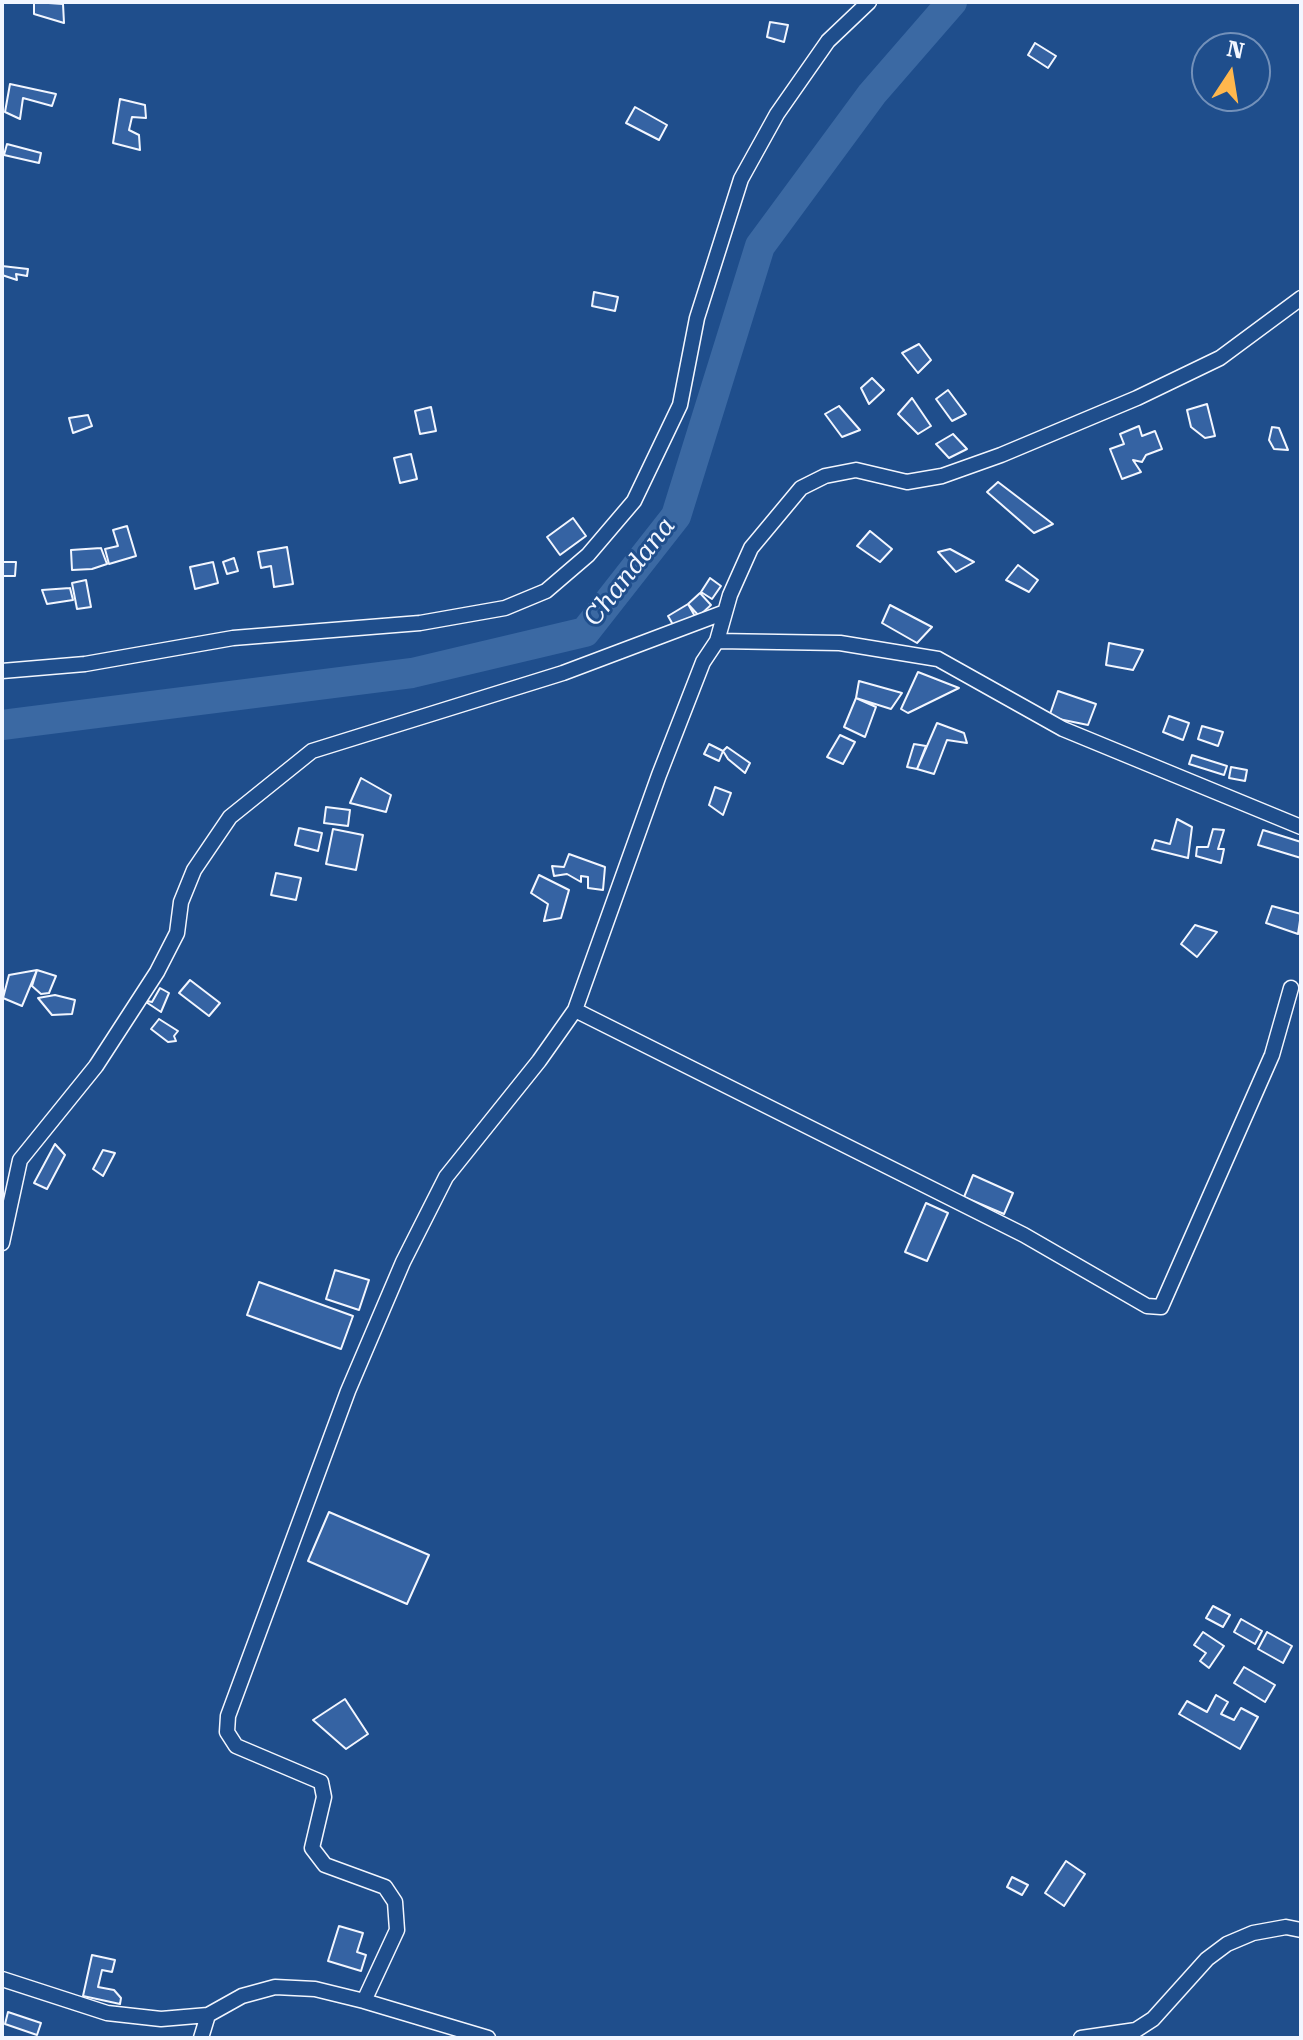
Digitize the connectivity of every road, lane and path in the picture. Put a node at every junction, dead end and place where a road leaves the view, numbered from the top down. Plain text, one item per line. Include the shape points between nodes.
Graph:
1 (869, 2) edge
2 (1301, 298) edge
3 (725, 612) junction
4 (717, 641) junction
5 (2, 671) edge
6 (1301, 827) edge
7 (1291, 988) dead end
8 (575, 1010) junction
9 (2, 1243) edge
10 (1301, 1930) edge
11 (2, 1979) edge
12 (364, 2001) junction
13 (208, 2015) junction
14 (201, 2038) edge
15 (488, 2038) edge
16 (1081, 2038) edge

1 - 5 street via 828,41 777,114 741,179 697,318 680,405 634,501 588,555 546,591 505,608 420,623 233,638 85,664
2 - 3 street via 1220,358 1001,455 907,482 856,470 801,488 751,548
3 - 4 street
3 - 9 street via 563,673 312,751 230,817 194,870 181,902 177,933 157,972 96,1066 20,1160
4 - 6 street via 840,643 938,659 1063,729
4 - 8 street via 703,662 659,775
7 - 8 street via 1272,1055 1161,1307 1147,1306 1024,1235
8 - 12 street via 446,1177 403,1262 348,1391 228,1716 227,1732 236,1746 321,1782 324,1797 312,1848 325,1865 385,1887 395,1902 397,1930
10 - 16 street via 1253,1933 1227,1944 1136,2030
11 - 13 street via 107,2013 161,2019
12 - 13 street via 315,1989 275,1987 242,1996
12 - 15 street
13 - 14 street

